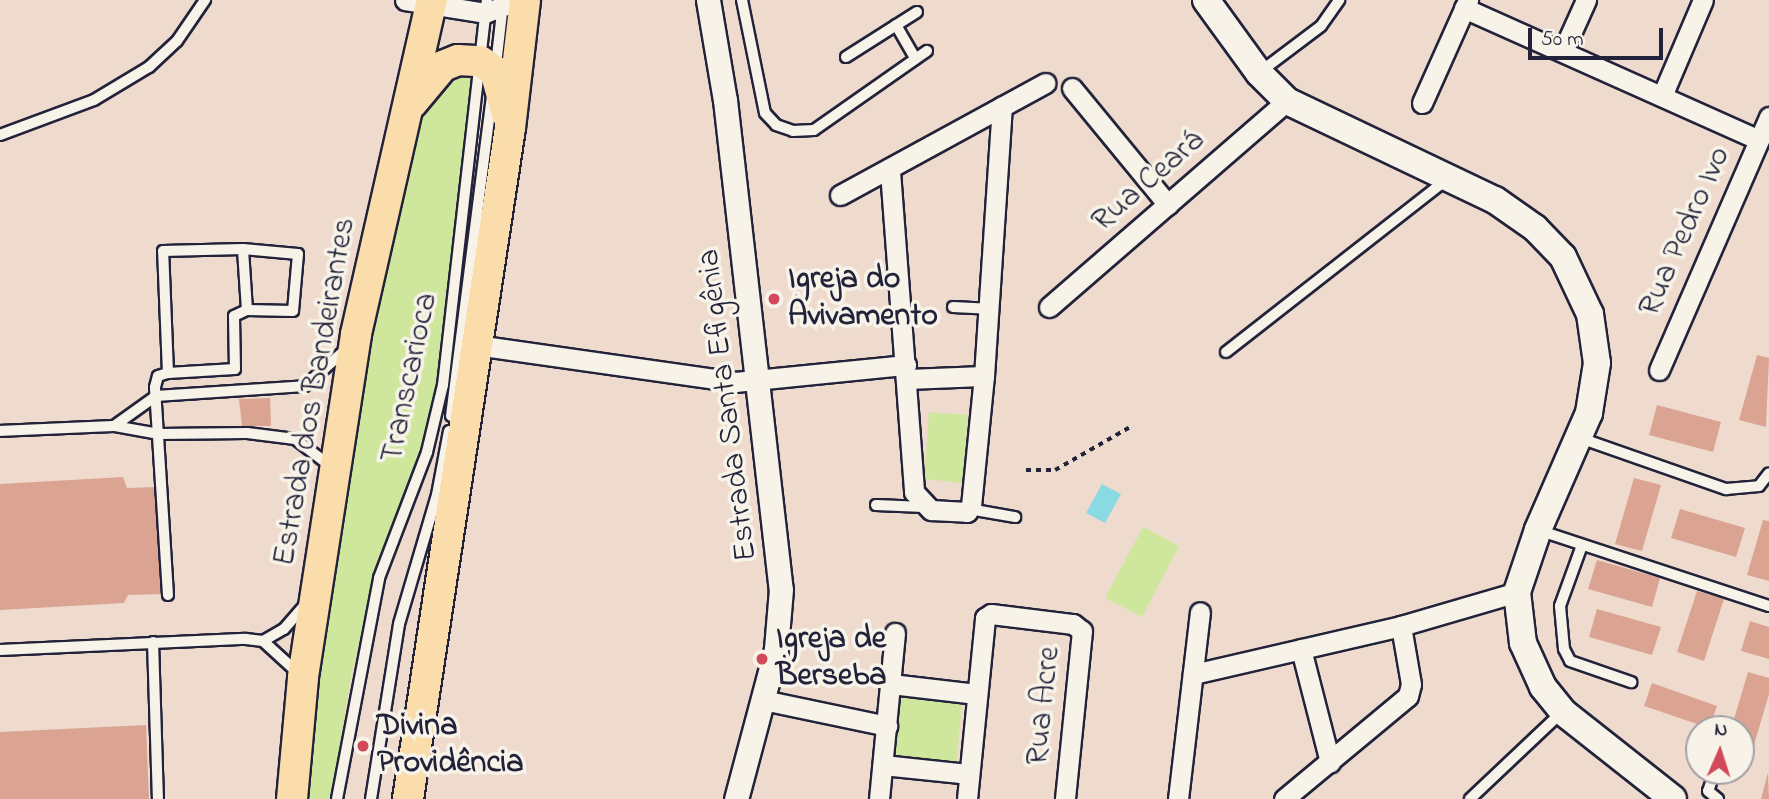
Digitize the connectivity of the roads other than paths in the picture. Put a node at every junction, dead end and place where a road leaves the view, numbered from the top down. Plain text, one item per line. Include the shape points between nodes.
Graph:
1 (205, 0) edge
2 (709, 0) edge
3 (742, 0) edge
4 (1206, 0) edge
5 (1339, 0) edge
6 (1586, 0) edge
7 (1703, 0) edge
8 (423, 1) edge
9 (504, 4) edge
10 (1466, 4) edge
11 (916, 12) dead end
12 (896, 25) junction
13 (927, 51) dead end
14 (1563, 51) junction
15 (846, 57) dead end
16 (916, 59) junction
17 (488, 66) junction
18 (1259, 73) junction
19 (1045, 83) dead end
20 (1072, 88) dead end
21 (1662, 96) junction
22 (1287, 101) junction
23 (1422, 103) dead end
24 (409, 107) junction
25 (1002, 107) junction
26 (1769, 117) edge
27 (510, 128) junction
28 (0, 135) edge
29 (1759, 140) junction
30 (890, 171) junction
31 (1449, 177) junction
32 (840, 195) dead end
33 (1168, 205) junction
34 (243, 249) junction
35 (953, 307) dead end
36 (1048, 307) dead end
37 (988, 309) junction
38 (247, 310) junction
39 (356, 334) junction
40 (476, 345) junction
41 (1226, 352) dead end
42 (1659, 370) dead end
43 (906, 372) junction
44 (168, 373) junction
45 (984, 376) junction
46 (758, 379) junction
47 (156, 396) junction
48 (114, 426) junction
49 (0, 431) edge
50 (159, 434) junction
51 (1580, 438) junction
52 (336, 473) junction
53 (1769, 473) edge
54 (876, 505) dead end
55 (923, 507) junction
56 (968, 510) junction
57 (1015, 517) dead end
58 (1538, 530) junction
59 (1581, 548) junction
60 (318, 590) junction
61 (1517, 592) junction
62 (168, 595) dead end
63 (1769, 606) edge
64 (1200, 612) dead end
65 (1401, 626) junction
66 (895, 633) dead end
67 (263, 641) junction
68 (153, 642) junction
69 (1301, 649) junction
70 (0, 650) edge
71 (1193, 674) junction
72 (303, 677) junction
73 (1631, 682) dead end
74 (891, 684) junction
75 (976, 694) junction
76 (763, 700) junction
77 (1563, 712) junction
78 (887, 726) junction
79 (1329, 762) junction
80 (883, 765) junction
81 (968, 774) junction
82 (1710, 785) edge
83 (158, 799) edge
84 (292, 799) edge
85 (337, 799) edge
86 (371, 799) edge
87 (408, 799) edge
88 (736, 799) edge
89 (879, 799) edge
90 (967, 799) edge
91 (1065, 799) edge
92 (1178, 799) edge
93 (1284, 799) edge
94 (1470, 799) edge
95 (1673, 799) edge
96 (1718, 799) edge

1 - 28 lane via 177,41 149,67 82,106
2 - 46 street, Estrada Santa Efigênia
3 - 16 lane via 765,113 776,125 793,131 814,130
4 - 18 main road
5 - 18 lane via 1321,26
6 - 14 street
7 - 21 street
8 - 9 street
8 - 24 main road, Estrada dos Bandeirantes
9 - 17 lane, Transcarioca
9 - 17 lane, Transcarioca
9 - 27 main road
10 - 14 street
10 - 23 street
11 - 12 lane
12 - 15 lane
12 - 16 lane
13 - 16 lane
14 - 21 street
17 - 24 main road via 457,60 443,66
17 - 27 main road
17 - 85 lane, Transcarioca via 443,385 427,452 379,578
17 - 86 lane, Transcarioca via 449,432 438,495 399,624
18 - 22 main road
19 - 25 street
20 - 33 street
21 - 29 street
22 - 31 main road
22 - 33 street, Rua Ceará
24 - 39 main road, Estrada dos Bandeirantes
25 - 30 street
25 - 37 street
26 - 29 street, Rua Pedro Ivo
27 - 40 main road
29 - 42 street, Rua Pedro Ivo
30 - 32 street
30 - 43 street
31 - 41 lane
31 - 51 main road via 1495,200 1535,228 1563,257 1584,296 1597,363
33 - 36 street, Rua Ceará
34 - 38 lane
34 - 38 lane via 298,254 293,311
34 - 44 lane via 163,251
35 - 37 lane
37 - 45 street
38 - 44 lane via 237,310 234,316 235,369
39 - 47 lane via 336,362 305,386
39 - 52 main road, Estrada dos Bandeirantes
40 - 46 street via 735,382
40 - 87 main road
43 - 45 street
43 - 46 street
43 - 55 street via 914,492
44 - 47 lane via 158,376
45 - 56 street
46 - 76 street, Estrada Santa Efigênia via 781,589 776,649
47 - 48 lane
47 - 50 lane
48 - 49 lane
48 - 50 lane
50 - 52 lane via 247,433 295,439 321,456
50 - 62 lane
51 - 53 lane via 1726,489 1759,486
51 - 58 main road
52 - 60 main road, Estrada dos Bandeirantes
54 - 55 lane
55 - 56 street
56 - 57 lane
58 - 59 lane
58 - 61 main road
59 - 63 lane
59 - 73 lane via 1560,606 1564,649 1570,661
60 - 67 lane via 291,622
60 - 72 main road, Estrada dos Bandeirantes
61 - 65 street
61 - 77 main road via 1523,643 1533,668
64 - 71 street
65 - 69 street
65 - 79 street via 1411,684 1408,696
66 - 74 street
67 - 68 lane
67 - 72 lane
68 - 70 lane
68 - 83 lane
69 - 71 street
69 - 79 street
71 - 92 street
72 - 84 main road, Estrada dos Bandeirantes
74 - 75 street
74 - 78 street
75 - 81 street, Rua Acre
75 - 91 street, Rua Acre via 987,615 1080,627
76 - 78 street
76 - 88 street, Estrada Santa Efigênia
77 - 94 lane
77 - 95 main road
78 - 80 street
79 - 93 street
80 - 81 street
80 - 89 street
81 - 90 street, Rua Acre
82 - 96 lane via 1708,791

